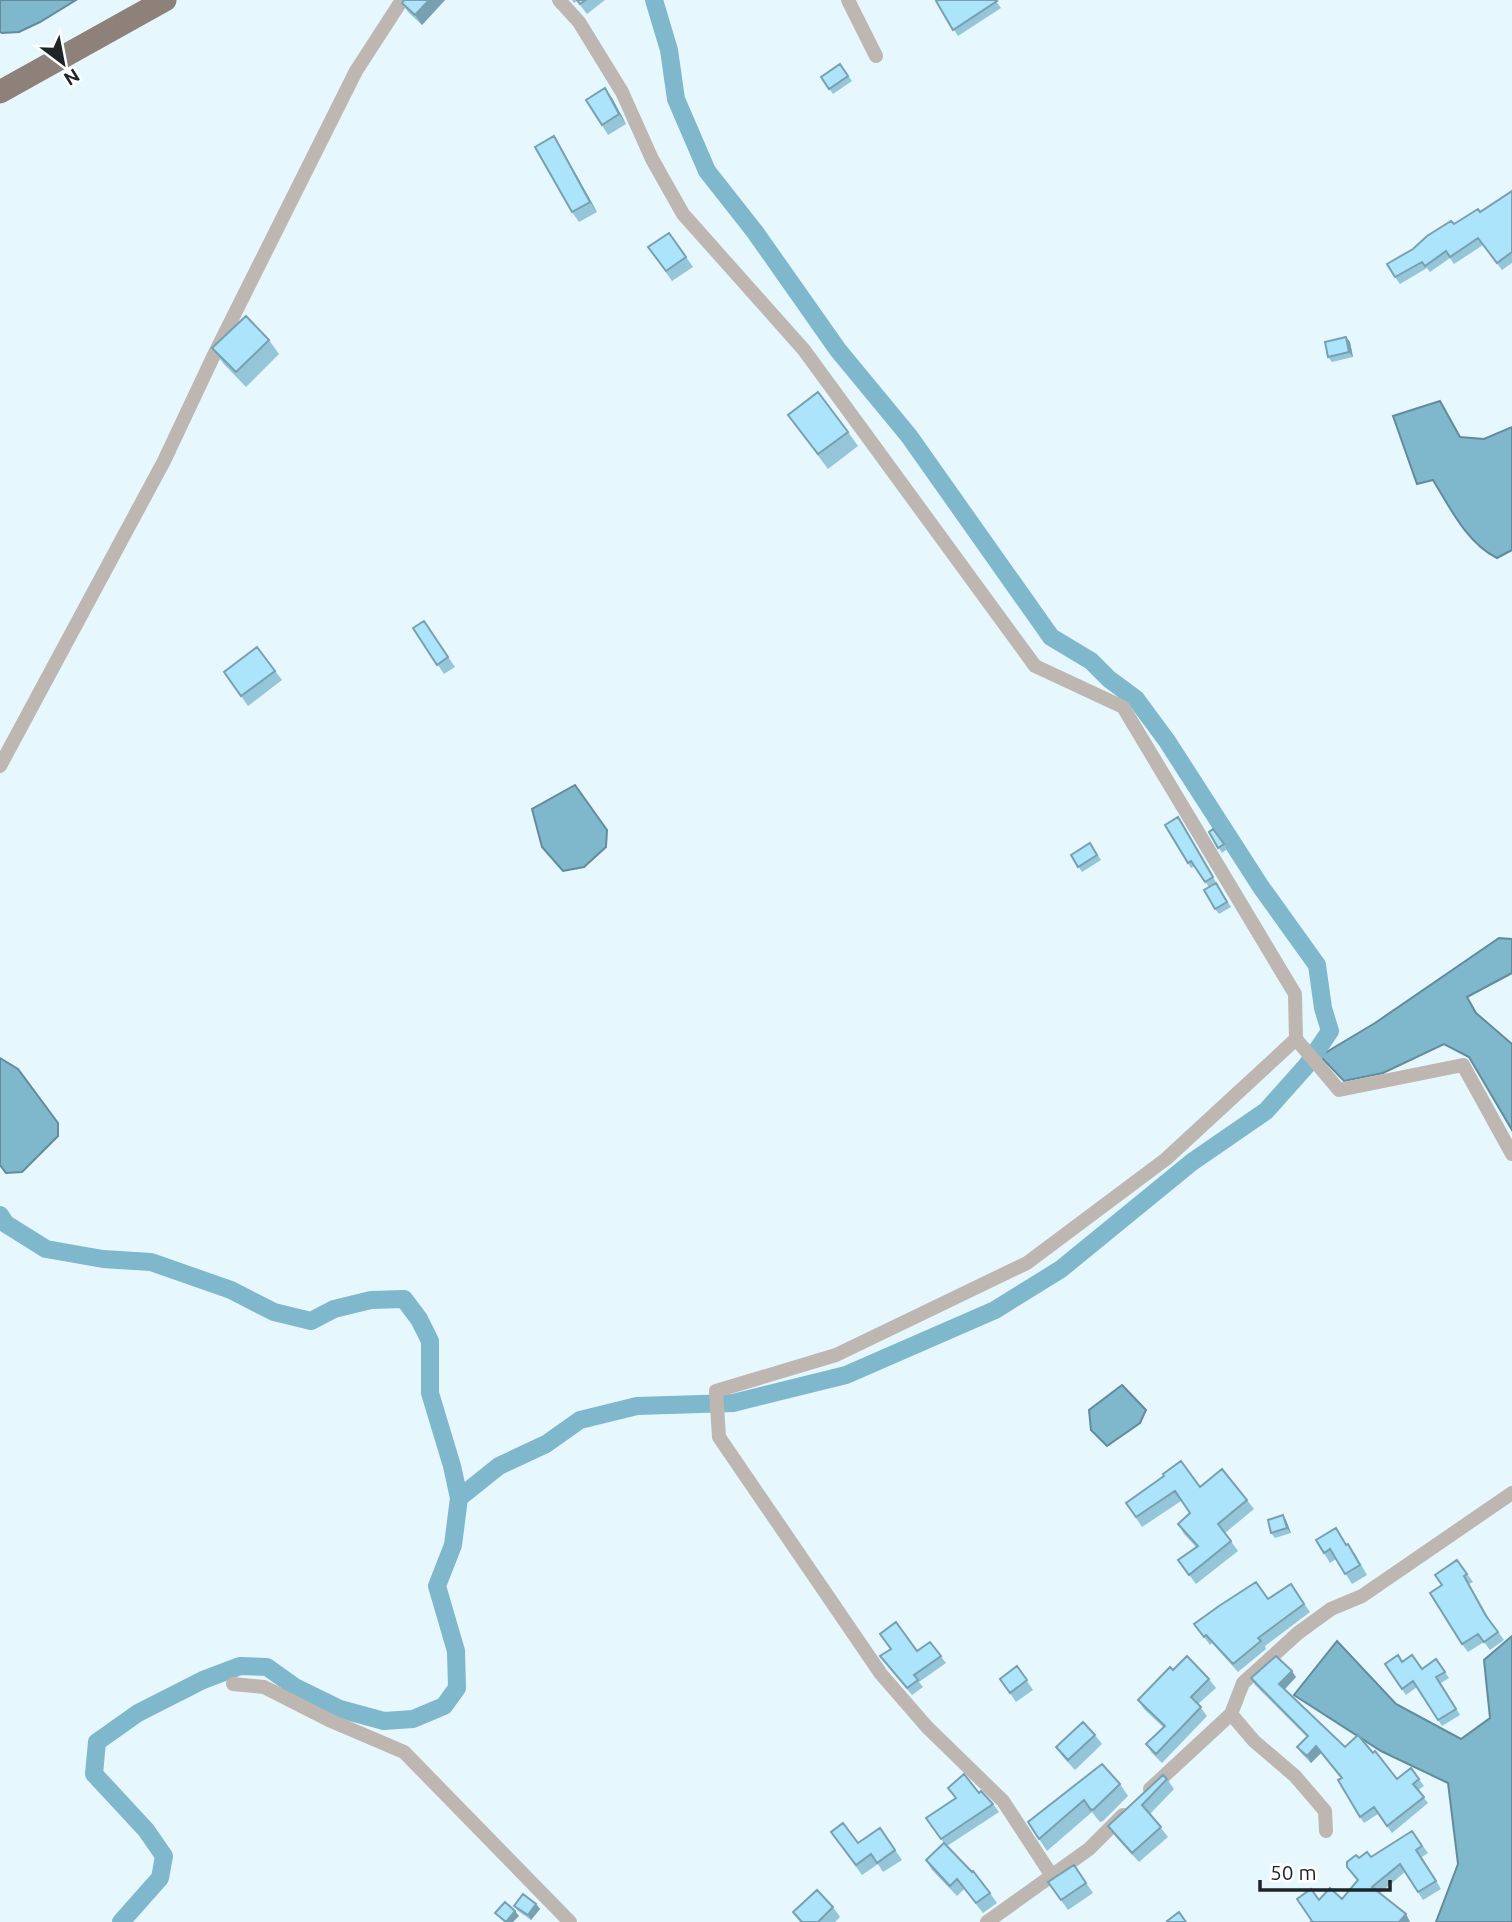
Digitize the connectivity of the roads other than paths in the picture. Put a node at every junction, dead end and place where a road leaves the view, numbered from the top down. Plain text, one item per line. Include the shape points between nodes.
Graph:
1 (164, 0) edge
2 (402, 0) edge
3 (559, 0) edge
4 (848, 0) edge
5 (876, 56) dead end
6 (0, 92) edge
7 (0, 766) edge
8 (1296, 1039) junction
9 (1512, 1154) edge
10 (1512, 1493) edge
11 (233, 1684) dead end
12 (1231, 1714) junction
13 (1326, 1830) dead end
14 (1052, 1876) junction
15 (570, 1922) edge
16 (987, 1922) edge

1 - 6 main road
2 - 7 street via 356,71 164,461
3 - 8 street via 579,22 622,92 683,214 804,349 1035,666 1123,707 1295,994
4 - 5 street
8 - 9 street via 1339,1090 1463,1065
8 - 14 street via 1166,1159 1027,1263 836,1355 716,1391 719,1437 881,1674 927,1727 1003,1801
10 - 12 street via 1362,1596 1331,1609 1298,1633 1243,1683
11 - 15 street via 264,1687 404,1752
12 - 13 street via 1325,1811
12 - 14 street via 1090,1849
14 - 16 street

